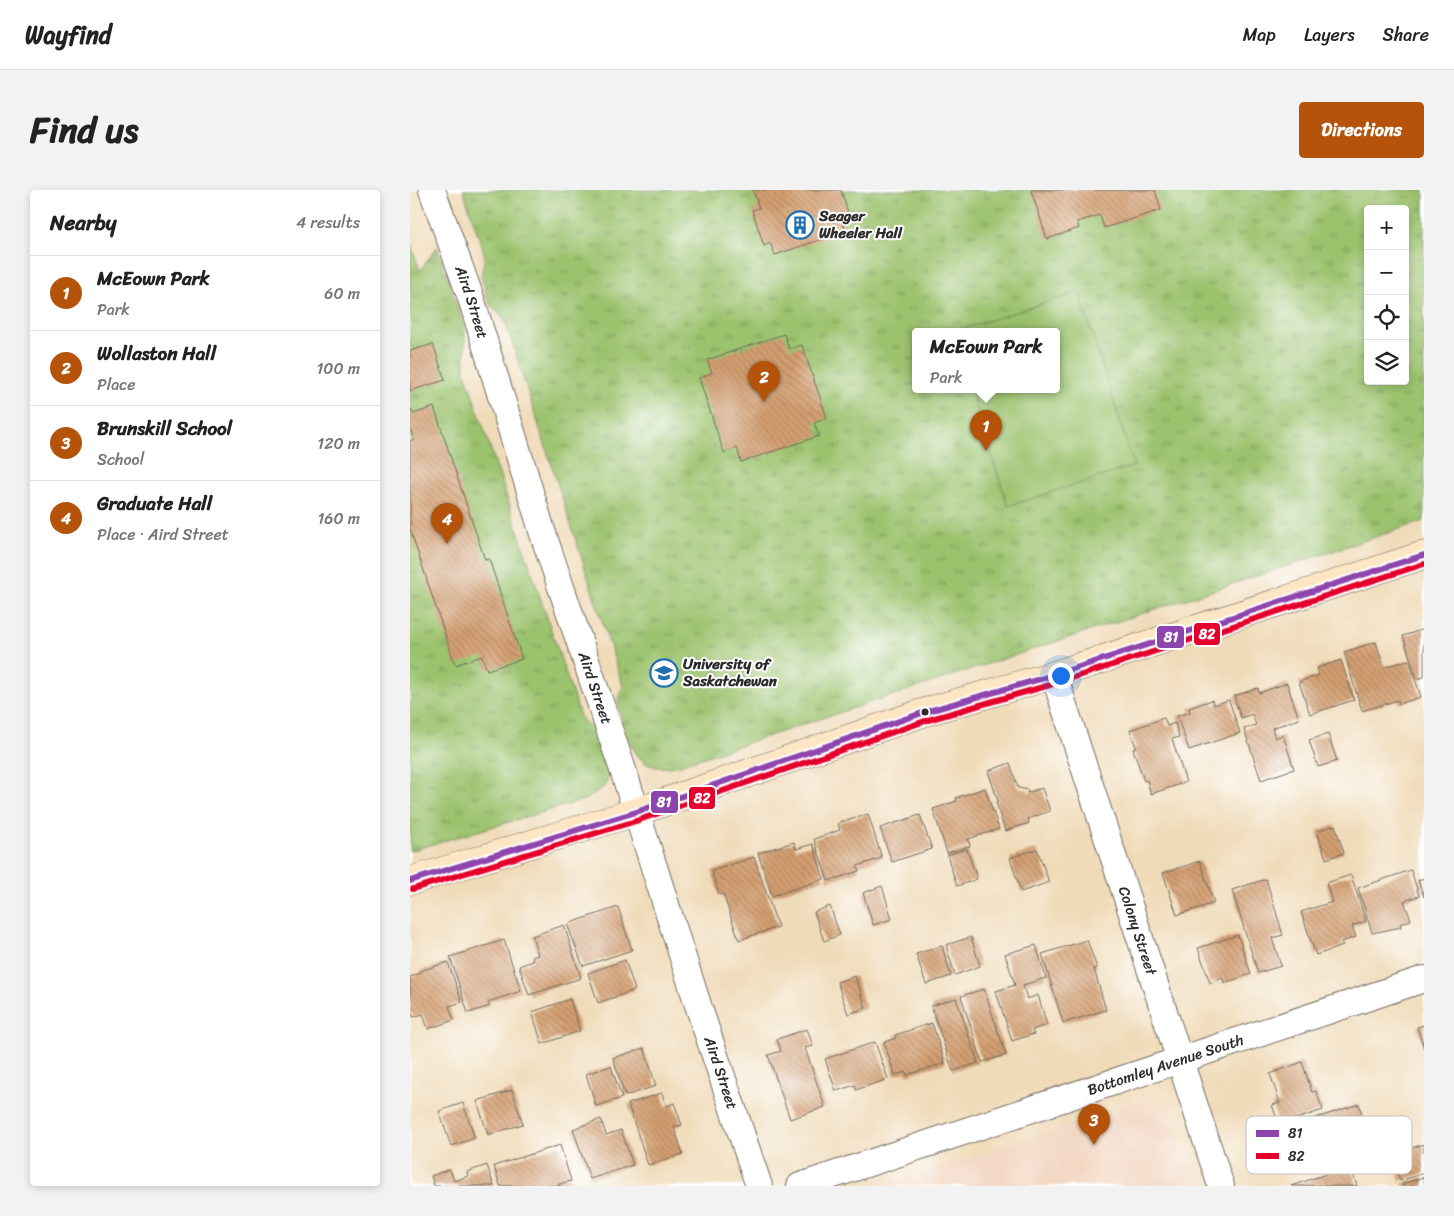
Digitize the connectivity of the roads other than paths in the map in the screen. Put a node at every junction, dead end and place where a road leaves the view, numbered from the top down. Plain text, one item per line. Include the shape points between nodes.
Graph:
1 (432, 190) edge
2 (1424, 556) edge
3 (1054, 674) junction
4 (636, 812) junction
5 (410, 881) edge
6 (1424, 979) edge
7 (1180, 1061) junction
8 (759, 1186) edge
9 (800, 1186) edge
10 (1222, 1186) edge

1 - 4 street, Aird Street via 471,298 543,534
2 - 3 main road
3 - 4 main road via 925,712
3 - 7 street, Colony Street
4 - 5 main road
4 - 8 street, Aird Street
6 - 7 street, Bottomley Avenue South
7 - 9 street, Bottomley Avenue South
7 - 10 street, Colony Street

